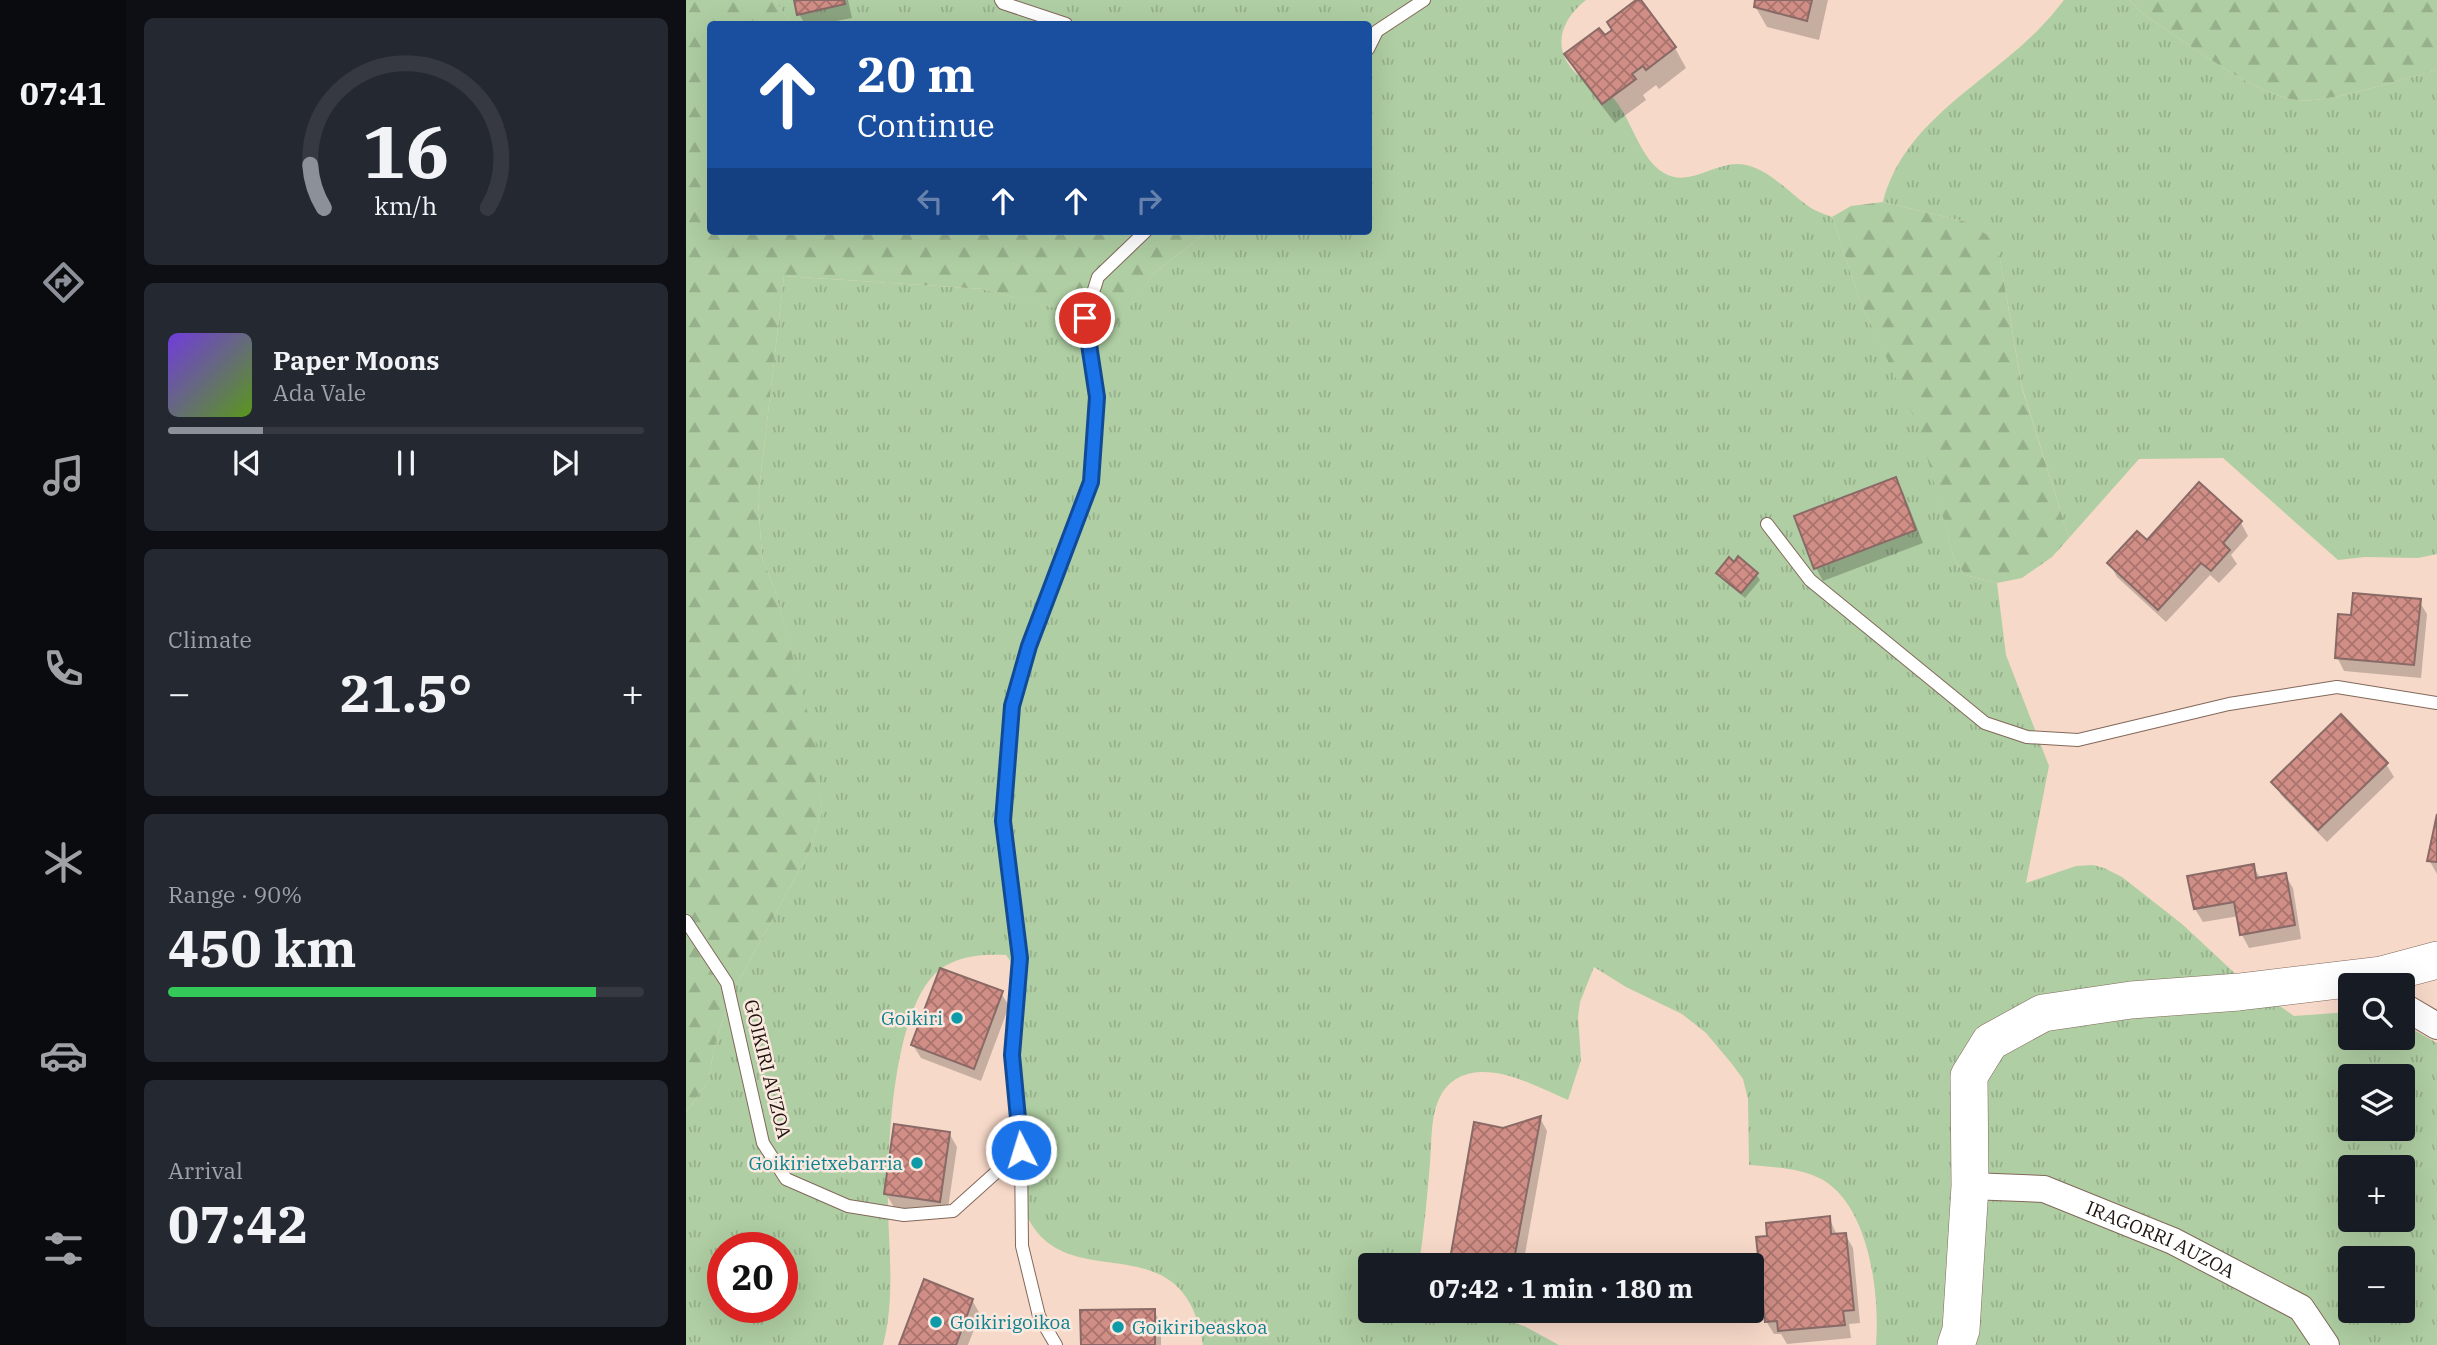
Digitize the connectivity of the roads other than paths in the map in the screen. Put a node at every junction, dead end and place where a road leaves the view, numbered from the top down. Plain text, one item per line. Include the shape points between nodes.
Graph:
1 (1001, 0) edge
2 (1424, 0) edge
3 (1057, 21) edge
4 (1373, 32) edge
5 (1140, 235) edge
6 (1768, 524) dead end
7 (2437, 703) edge
8 (686, 921) edge
9 (2437, 960) edge
10 (2401, 973) edge
11 (2338, 984) edge
12 (2415, 1013) edge
13 (2437, 1026) edge
14 (1021, 1150) junction
15 (1970, 1186) junction
16 (1056, 1345) edge
17 (1956, 1345) edge
18 (2326, 1345) edge

1 - 3 lane
2 - 4 lane
5 - 14 lane via 1098,277 1085,318 1097,397 1091,482 1029,646 1012,706 1003,821 1020,958 1012,1055
6 - 7 lane via 1810,580 1985,723 2027,737 2078,740 2229,704 2337,687
8 - 14 lane, GOIKIRI AUZOA via 727,983 763,1143 786,1179 848,1206 904,1215 953,1211
9 - 10 street
11 - 15 street via 2131,1000 2043,1013 1990,1042 1969,1076
12 - 13 street
14 - 16 lane via 1022,1247 1039,1316
15 - 17 street via 1961,1330
15 - 18 street, IRAGORRI AUZOA via 2044,1189 2173,1241 2301,1308

